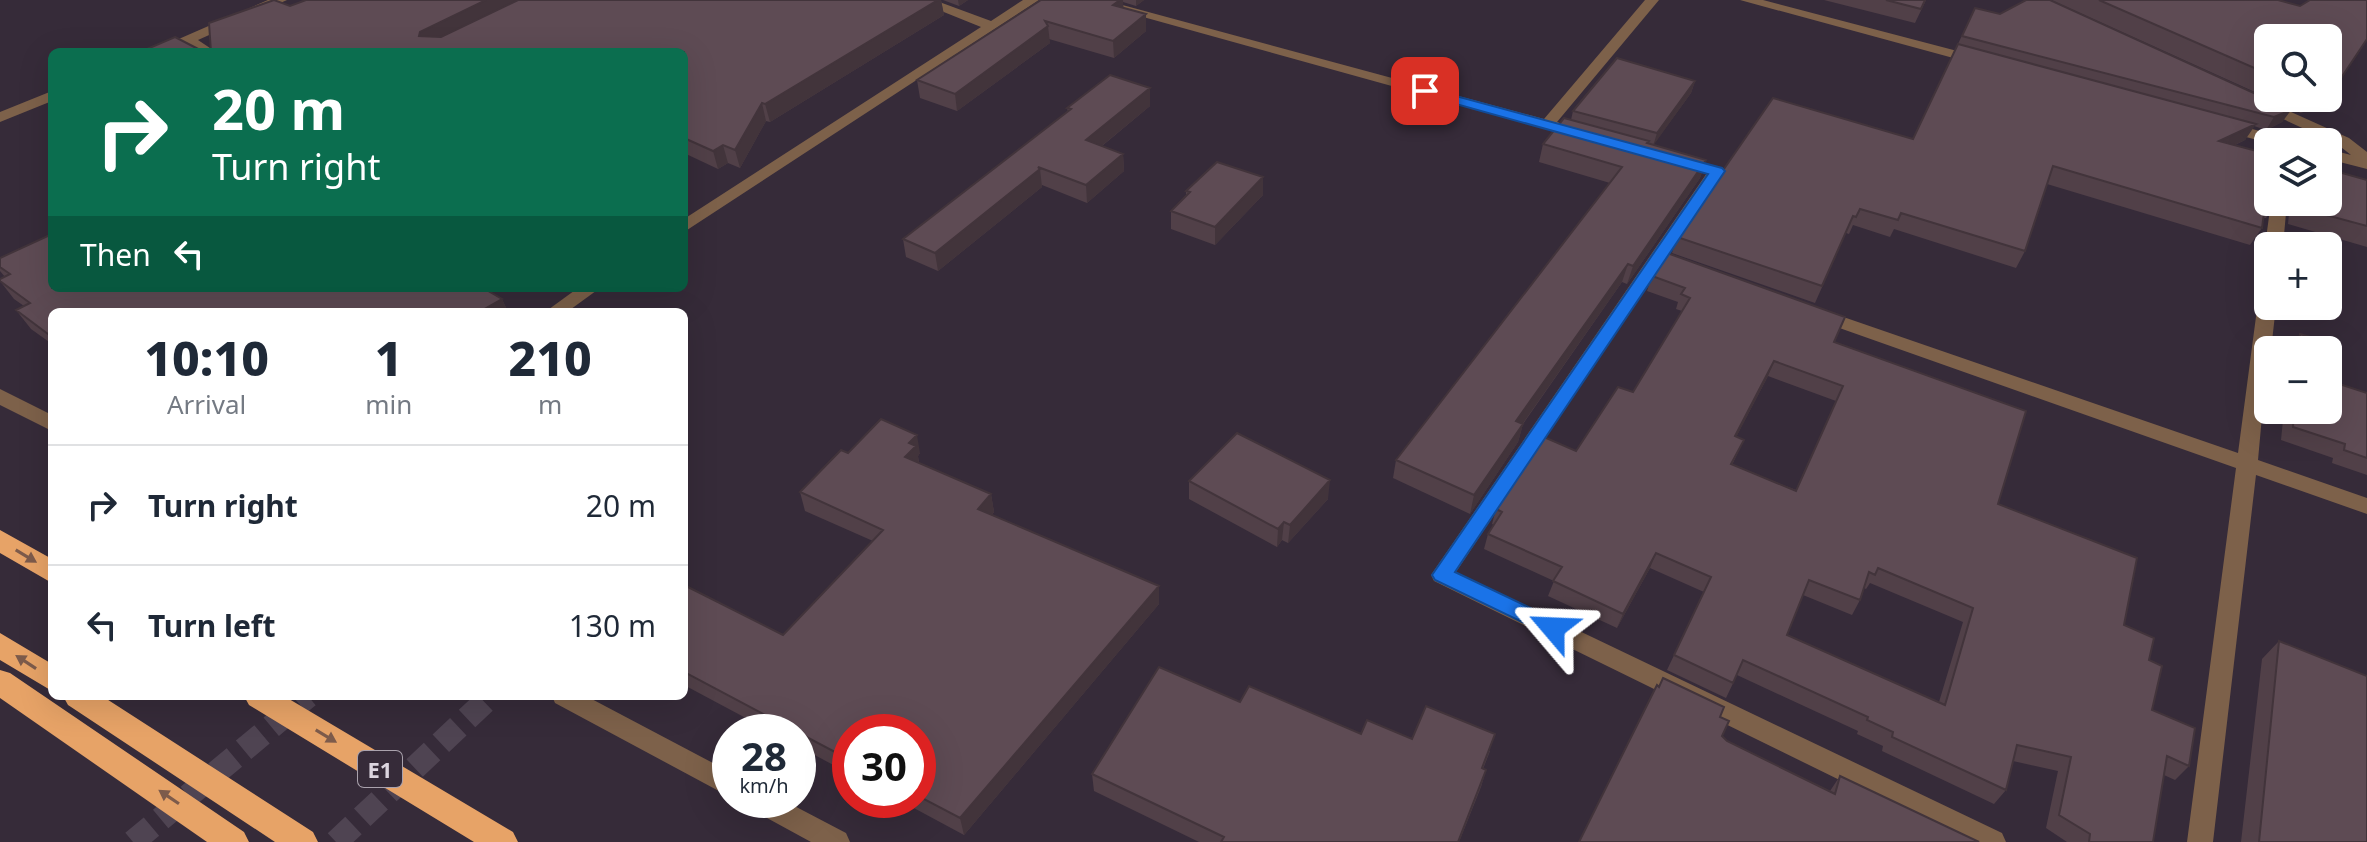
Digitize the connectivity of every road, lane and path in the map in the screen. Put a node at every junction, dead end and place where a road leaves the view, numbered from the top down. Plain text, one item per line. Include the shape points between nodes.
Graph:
1 (280, 0) edge
2 (921, 0) edge
3 (1032, 0) edge
4 (1089, 0) edge
5 (1652, 0) edge
6 (1747, 0) edge
7 (992, 26) junction
8 (186, 39) junction
9 (165, 48) edge
10 (202, 48) edge
11 (1993, 65) edge
12 (2244, 96) edge
13 (48, 98) edge
14 (0, 117) edge
15 (2208, 122) edge
16 (1547, 125) junction
17 (2254, 134) edge
18 (1604, 140) edge
19 (1661, 156) edge
20 (2342, 157) edge
21 (2367, 162) edge
22 (688, 224) edge
23 (1657, 257) junction
24 (1701, 273) edge
25 (585, 292) edge
26 (560, 308) edge
27 (1804, 309) edge
28 (2265, 320) edge
29 (0, 396) edge
30 (48, 422) edge
31 (2247, 465) junction
32 (2367, 506) edge
33 (0, 540) edge
34 (48, 570) edge
35 (0, 645) edge
36 (48, 676) edge
37 (0, 682) edge
38 (84, 700) edge
39 (266, 700) edge
40 (571, 700) edge
41 (712, 775) edge
42 (792, 818) edge
43 (233, 842) edge
44 (302, 842) edge
45 (502, 842) edge
46 (837, 842) edge
47 (1993, 842) edge
48 (2200, 842) edge

1 - 8 street
2 - 7 street
3 - 7 street
4 - 16 street
5 - 16 street
6 - 11 street
7 - 22 street
8 - 9 street
8 - 10 street
12 - 21 street via 2343,141
13 - 14 street
15 - 17 street
16 - 18 street
19 - 23 street via 1717,171
20 - 21 street
23 - 24 street
23 - 47 street via 1442,575
25 - 26 street
27 - 31 street
28 - 31 street
29 - 30 street
31 - 32 street
31 - 48 street
33 -> 34 highway
36 -> 35 highway
43 -> 37 highway
38 - 44 highway
39 -> 45 highway, E1
40 - 41 street
42 - 46 street

